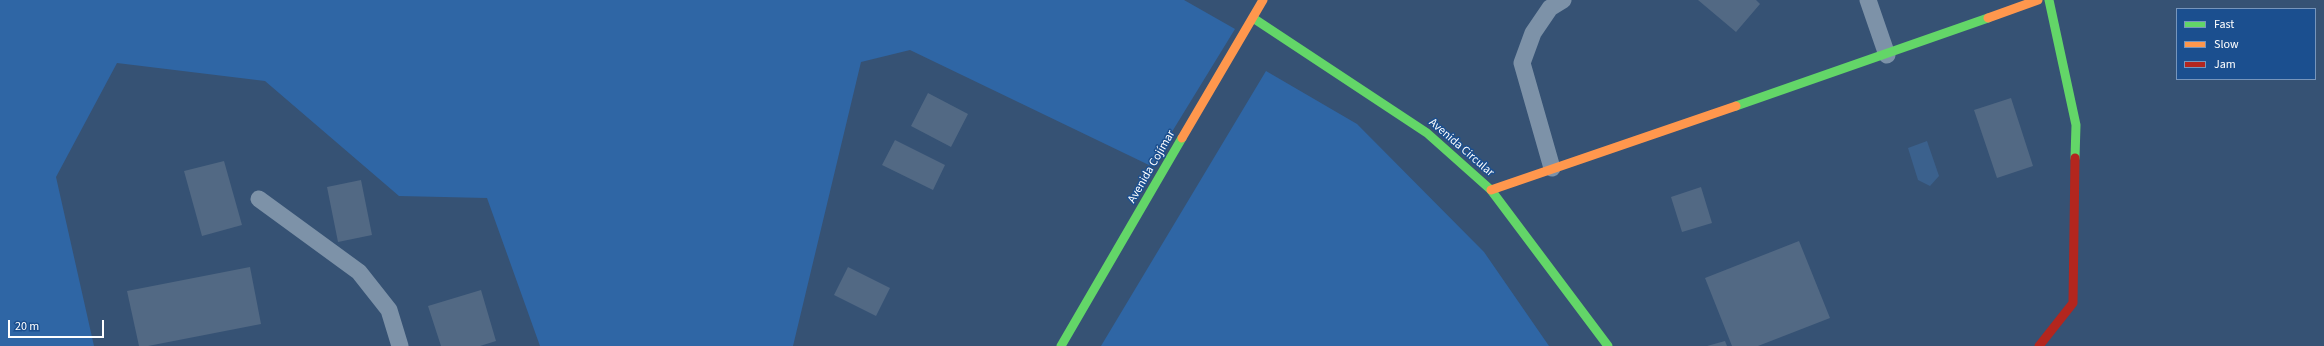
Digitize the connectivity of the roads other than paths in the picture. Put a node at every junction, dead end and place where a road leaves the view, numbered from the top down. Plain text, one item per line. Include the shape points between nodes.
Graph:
1 (1263, 0) edge
2 (1563, 0) edge
3 (1868, 0) edge
4 (2038, 0) edge
5 (2049, 0) edge
6 (1253, 18) junction
7 (1887, 54) junction
8 (1552, 168) junction
9 (1491, 190) junction
10 (259, 199) dead end
11 (400, 346) edge
12 (1061, 346) edge
13 (1608, 346) edge
14 (2039, 346) edge

1 - 6 street, Avenida Cojímar
2 - 8 lane via 1550,8 1533,33 1522,63
3 - 7 lane
4 - 7 street
5 - 14 street via 2076,125 2072,304
6 - 9 street, Avenida Circular via 1427,133
6 - 12 street, Avenida Cojímar
7 - 8 street
8 - 9 street
9 - 13 street, Avenida Circular
10 - 11 lane via 359,272 389,310

